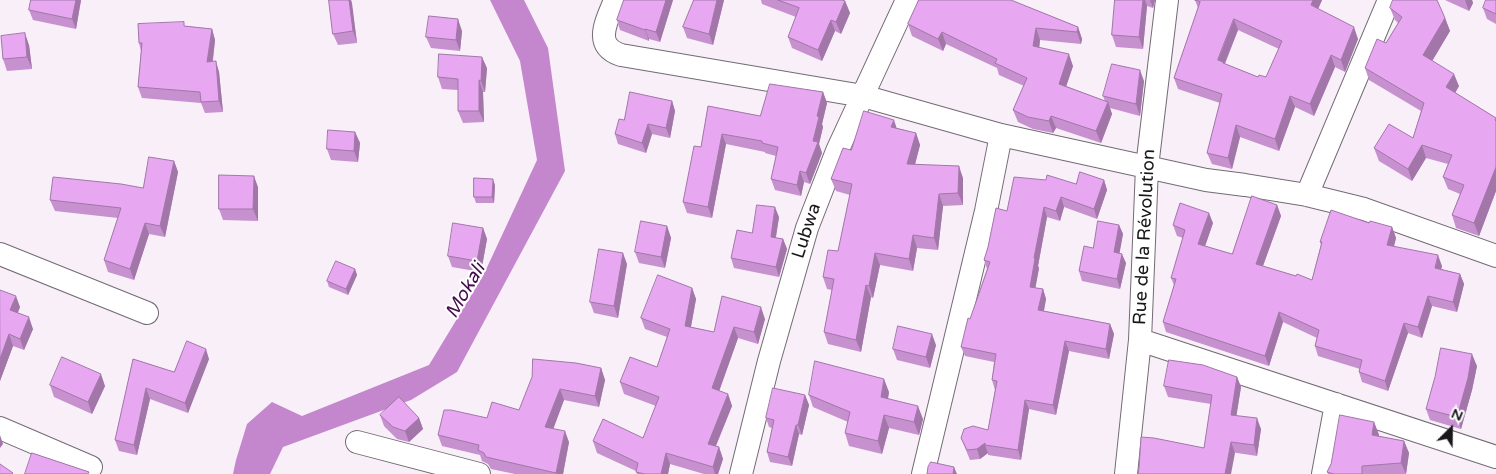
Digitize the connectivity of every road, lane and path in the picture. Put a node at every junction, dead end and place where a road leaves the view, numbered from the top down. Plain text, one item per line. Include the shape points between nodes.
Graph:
1 (615, 0) edge
2 (907, 0) edge
3 (1167, 0) edge
4 (1389, 0) edge
5 (863, 96) junction
6 (1001, 135) junction
7 (1147, 167) junction
8 (1307, 196) junction
9 (0, 254) edge
10 (1496, 256) edge
11 (146, 313) dead end
12 (1140, 340) junction
13 (1336, 404) junction
14 (0, 428) edge
15 (356, 442) dead end
16 (1496, 456) edge
17 (91, 467) dead end
18 (480, 474) edge
19 (741, 474) edge
20 (923, 474) edge
21 (1126, 474) edge
22 (1322, 474) edge
23 (1494, 474) edge

1 - 5 street via 603,32 604,42 621,55
2 - 5 street, Lubwa
3 - 7 street, Rue de la Révolution
4 - 8 street
5 - 6 street
5 - 19 street, Lubwa via 807,228
6 - 7 street
6 - 20 street
7 - 8 street
7 - 12 street, Rue de la Révolution
8 - 10 street via 1364,209
9 - 11 street
12 - 13 street
12 - 21 street, Rue de la Révolution
13 - 16 street
13 - 22 street
14 - 17 street
15 - 18 street
16 - 23 street

